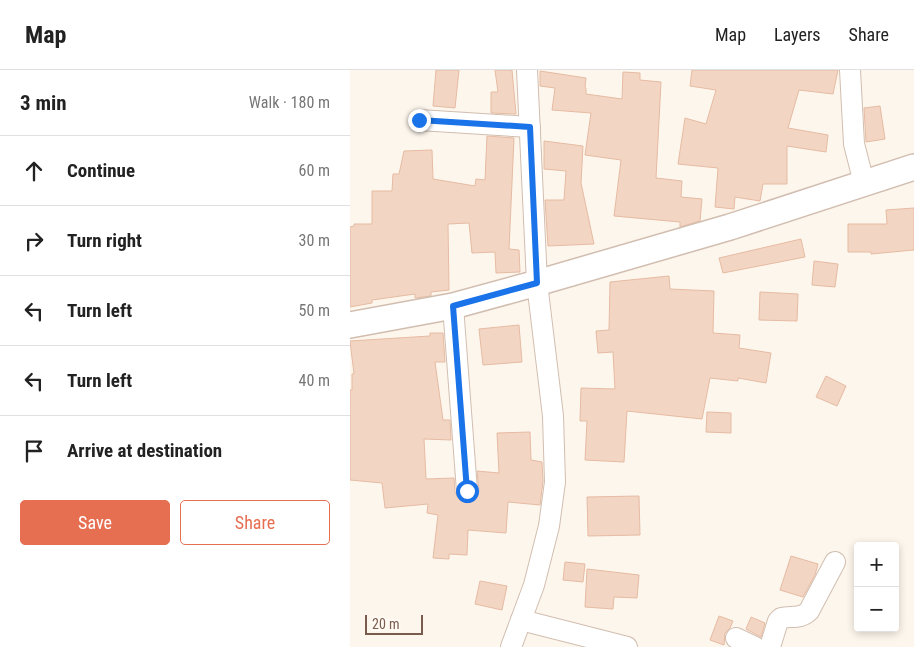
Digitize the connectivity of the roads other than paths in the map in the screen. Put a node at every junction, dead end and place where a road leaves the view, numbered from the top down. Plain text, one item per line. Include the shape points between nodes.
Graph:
1 (527, 70) edge
2 (850, 70) edge
3 (419, 120) dead end
4 (530, 127) junction
5 (914, 168) edge
6 (864, 183) junction
7 (537, 283) junction
8 (453, 306) junction
9 (350, 325) edge
10 (467, 491) dead end
11 (835, 562) dead end
12 (521, 620) junction
13 (736, 638) dead end
14 (511, 647) edge
15 (627, 647) edge
16 (755, 647) edge
17 (770, 647) edge

1 - 4 street
2 - 6 street via 854,144
3 - 4 street
4 - 7 street
5 - 6 street
6 - 7 street via 730,227
7 - 8 street
7 - 12 street via 553,416 555,482 534,585
8 - 9 street
8 - 10 street
11 - 17 street via 810,611 801,617 781,618
12 - 14 street
12 - 15 street
13 - 16 street

